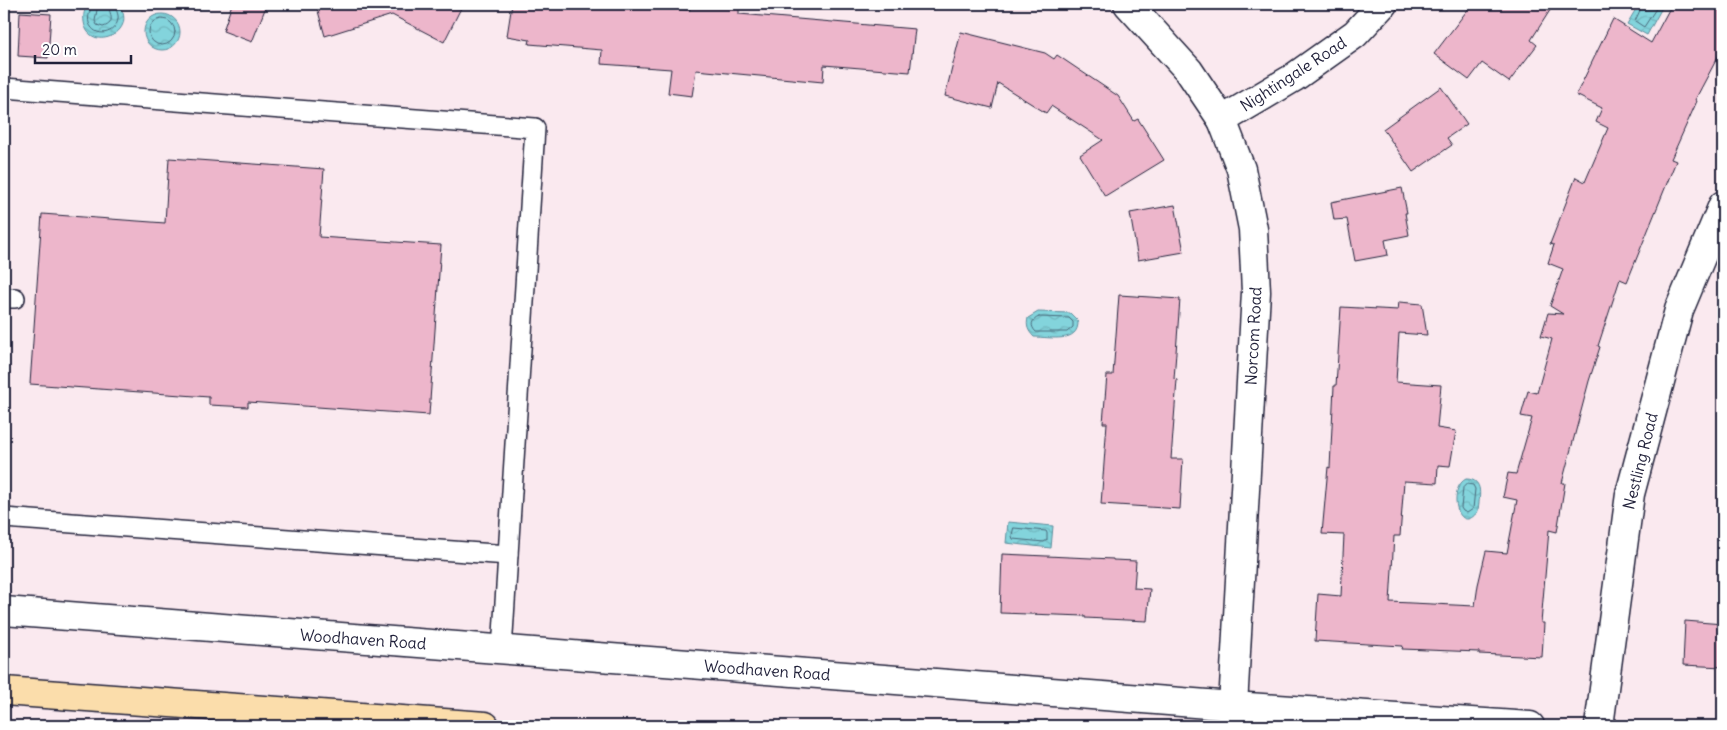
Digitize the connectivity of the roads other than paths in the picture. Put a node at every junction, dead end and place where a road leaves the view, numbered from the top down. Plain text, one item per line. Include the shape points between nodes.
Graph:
1 (1128, 4) edge
2 (1383, 4) edge
3 (4, 88) edge
4 (1222, 120) junction
5 (1723, 205) edge
6 (4, 518) edge
7 (508, 555) junction
8 (4, 611) edge
9 (502, 650) junction
10 (4, 676) edge
11 (4, 690) edge
12 (184, 704) junction
13 (1233, 706) junction
14 (485, 726) edge
15 (1530, 726) edge
16 (1599, 726) edge

1 - 4 street, Norcom Road via 1189,71
2 - 4 street, Nightingale Road via 1355,34 1294,78
3 - 7 lane via 535,128
4 - 13 street, Norcom Road via 1241,169 1251,221 1256,292
5 - 16 street, Nestling Road via 1679,310 1630,494
6 - 7 lane
7 - 9 lane
8 - 9 street, Woodhaven Road
9 - 13 street, Woodhaven Road
10 - 12 highway
11 - 12 highway
12 - 14 highway
13 - 15 street, Woodhaven Road

